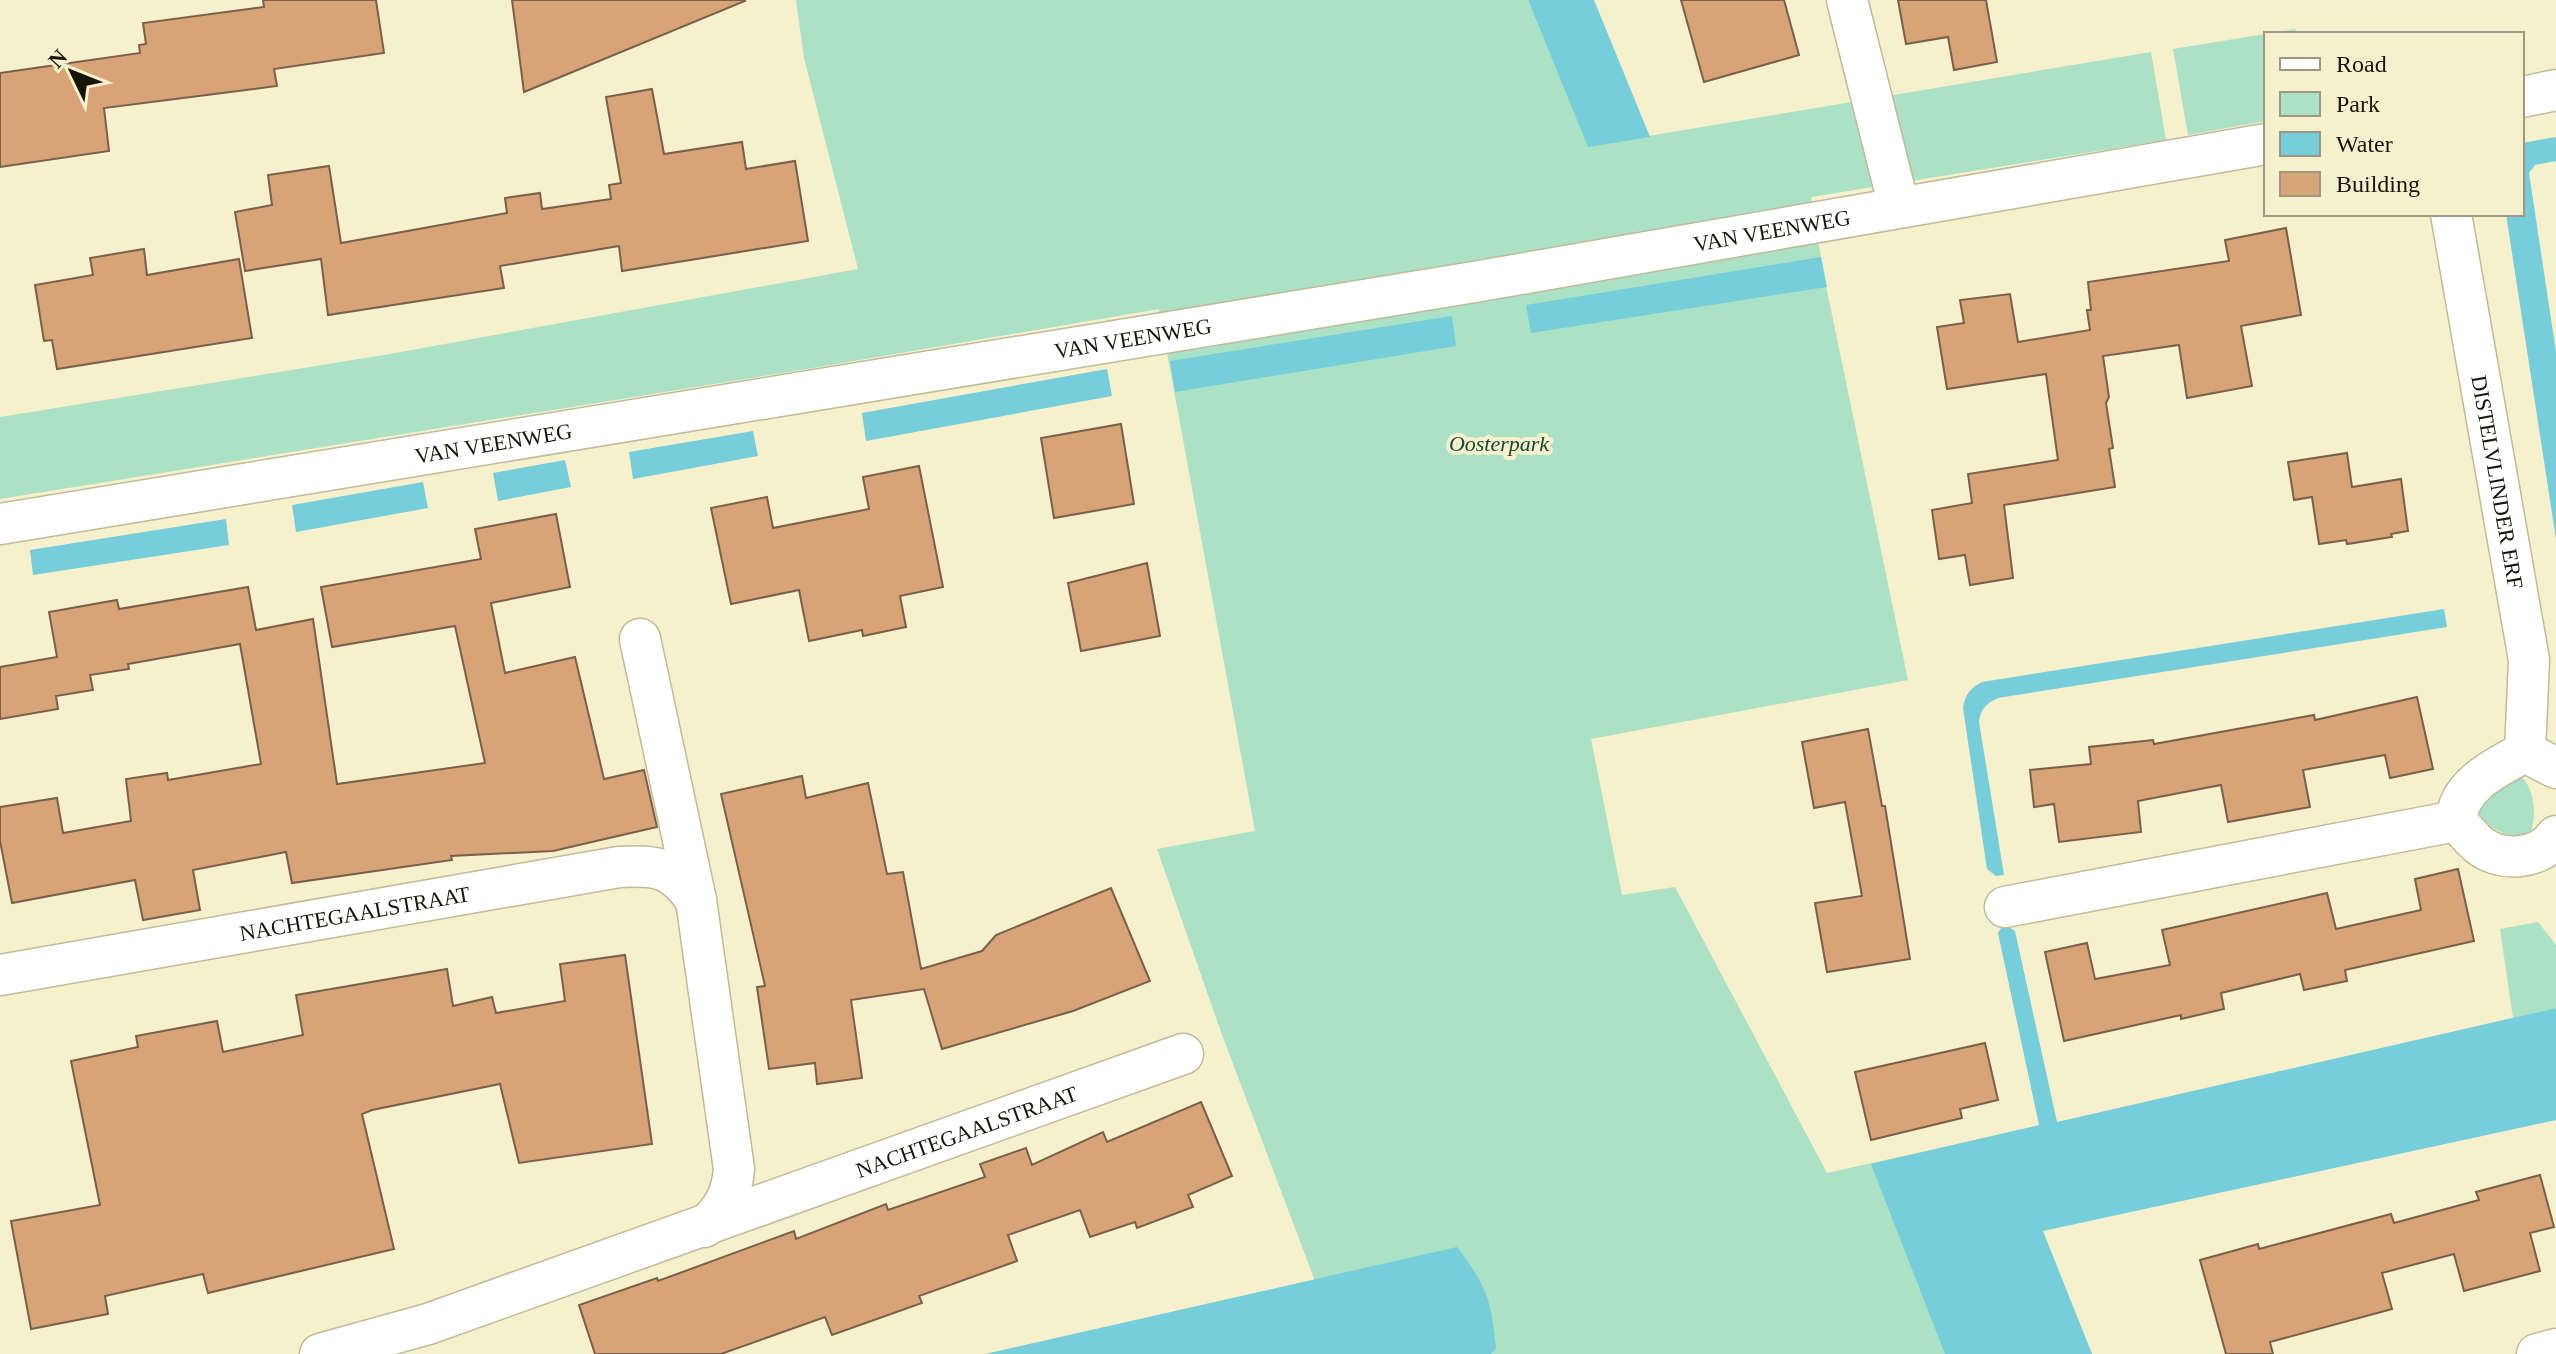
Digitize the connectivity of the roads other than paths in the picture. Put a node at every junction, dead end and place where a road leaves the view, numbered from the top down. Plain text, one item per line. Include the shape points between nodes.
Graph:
1 (1847, 0) edge
2 (2556, 90) edge
3 (2524, 97) edge
4 (2264, 144) edge
5 (1899, 207) junction
6 (2451, 216) edge
7 (0, 524) edge
8 (640, 639) dead end
9 (2540, 760) edge
10 (2456, 821) junction
11 (2555, 841) edge
12 (696, 900) junction
13 (2005, 907) dead end
14 (0, 975) edge
15 (1183, 1054) dead end
16 (704, 1227) junction
17 (2556, 1349) edge
18 (320, 1354) edge
19 (2537, 1354) edge

1 - 5 street
2 - 3 street
4 - 5 street, VAN VEENWEG
5 - 7 street, VAN VEENWEG via 1480,281
6 - 9 street, DISTELVLINDER ERF via 2529,660
8 - 12 street
9 - 10 street, DISTELVLINDER ERF via 2491,771 2465,794
10 - 11 street via 2480,846 2508,856 2528,856
10 - 13 street
12 - 14 street, NACHTEGAALSTRAAT via 668,870 619,867
12 - 16 street via 734,1169 723,1207
15 - 16 street, NACHTEGAALSTRAAT
16 - 18 street, NACHTEGAALSTRAAT via 428,1324
17 - 19 street

